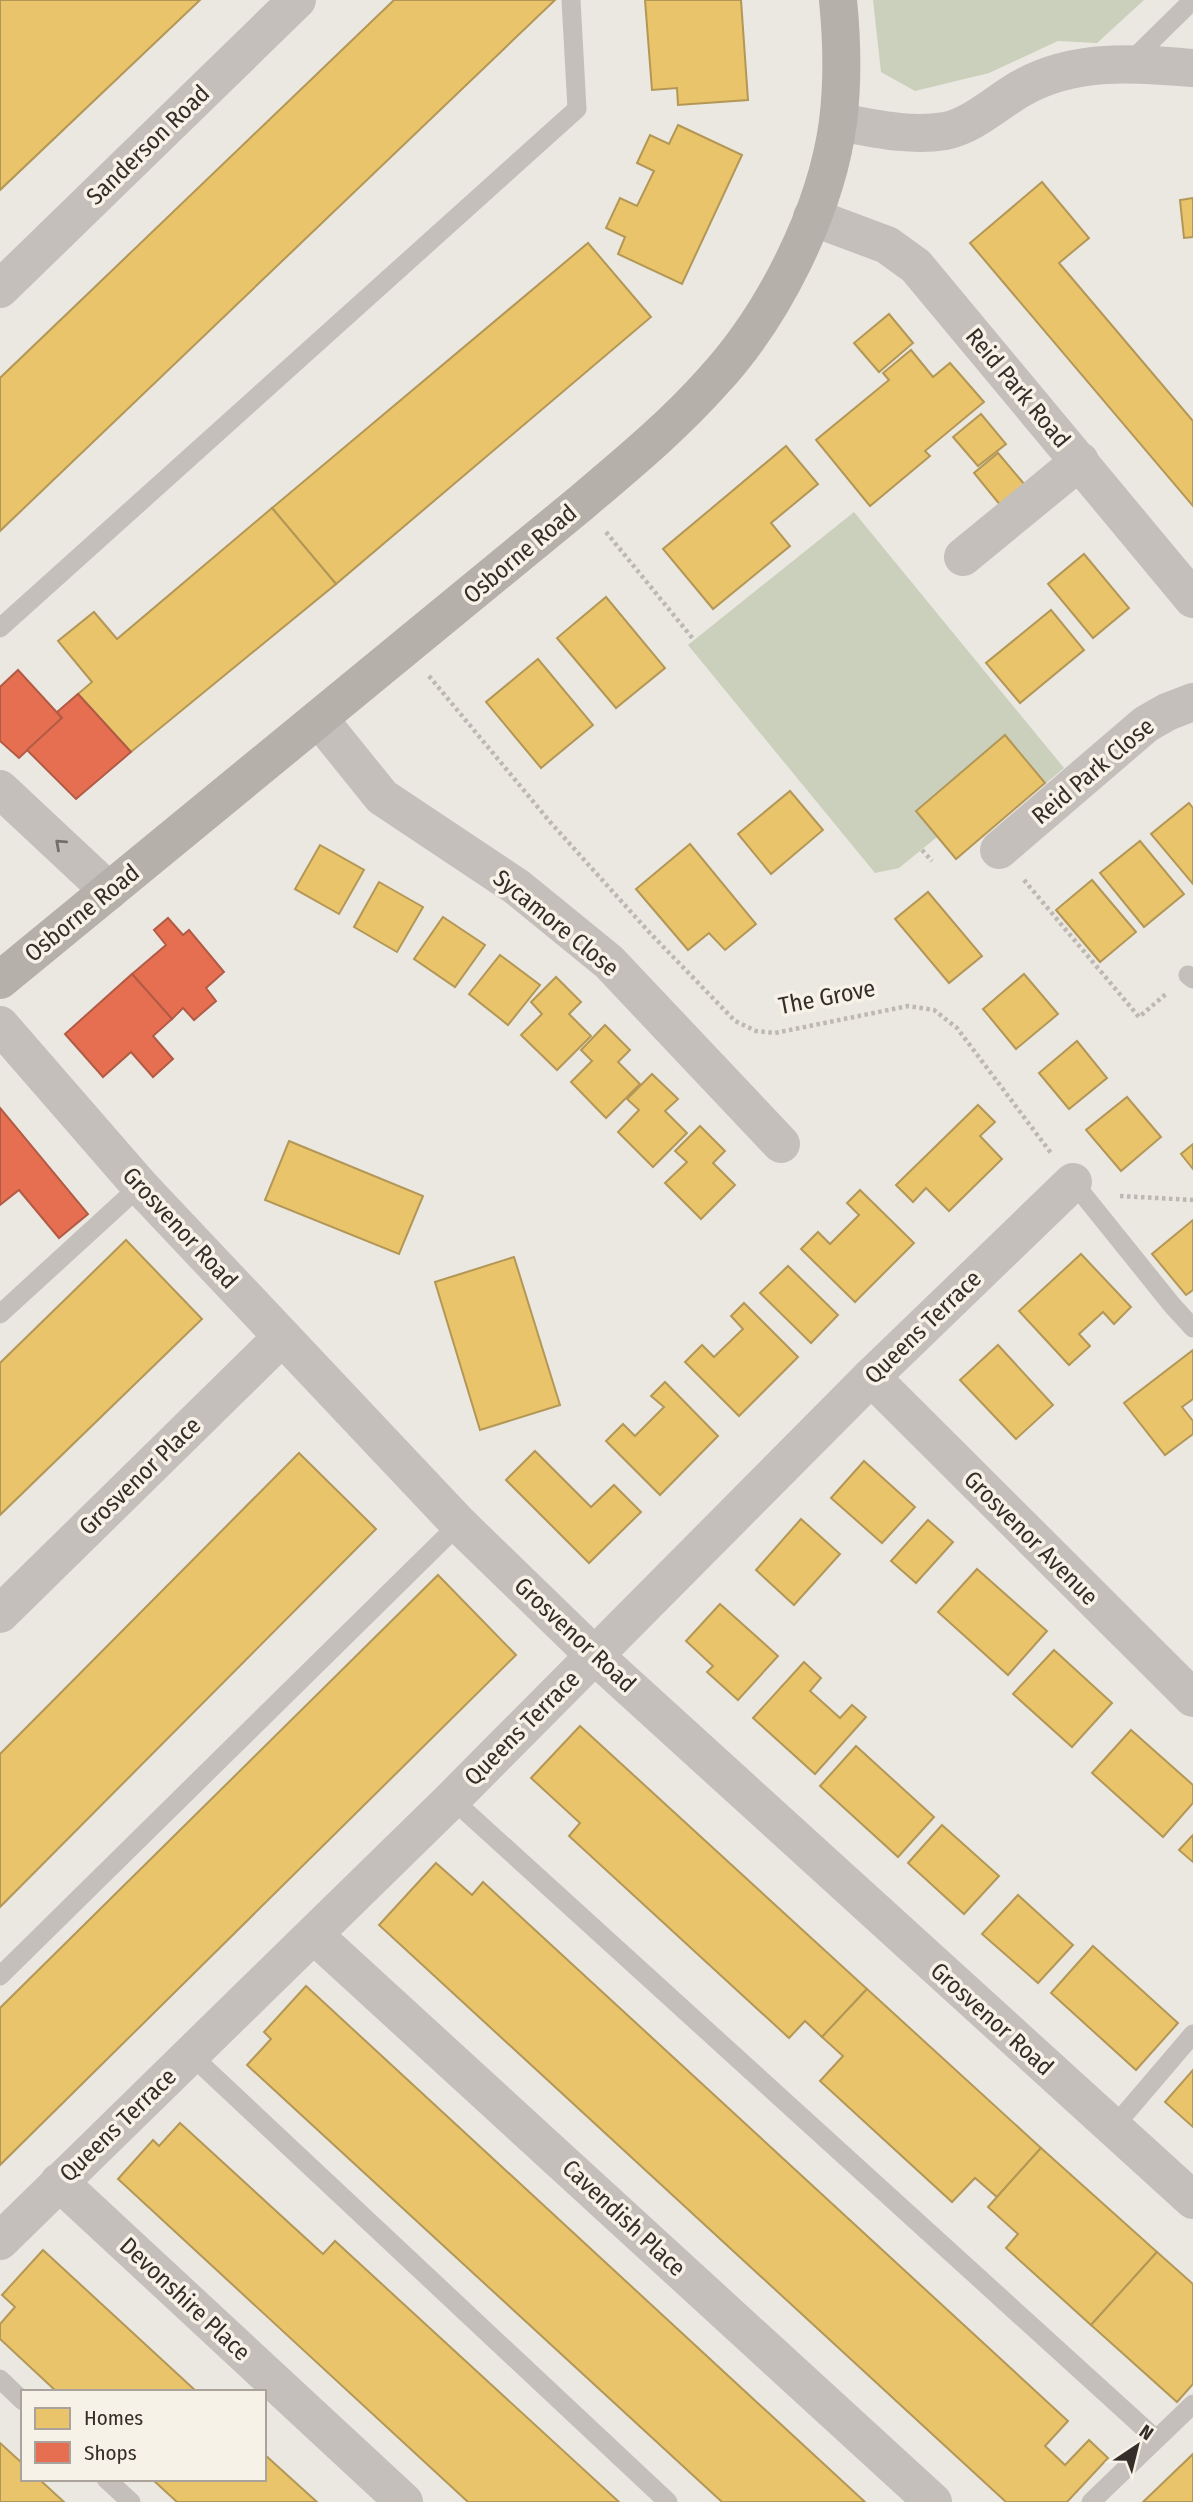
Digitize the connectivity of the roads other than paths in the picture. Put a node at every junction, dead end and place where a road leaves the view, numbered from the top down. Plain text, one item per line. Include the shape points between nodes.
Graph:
1 (297, 0) edge
2 (571, 0) edge
3 (838, 0) edge
4 (1193, 0) edge
5 (1130, 62) junction
6 (1193, 68) edge
7 (838, 122) junction
8 (812, 217) junction
9 (0, 289) edge
10 (1080, 461) junction
11 (963, 557) dead end
12 (1193, 599) edge
13 (0, 628) edge
14 (1193, 702) edge
15 (319, 719) junction
16 (0, 789) edge
17 (999, 850) road end
18 (109, 891) junction
19 (0, 980) edge
20 (0, 1025) edge
21 (781, 1144) dead end
22 (140, 1186) junction
23 (1078, 1188) joint
24 (0, 1314) edge
25 (1193, 1328) edge
26 (281, 1338) junction
27 (871, 1377) junction
28 (459, 1524) junction
29 (0, 1614) edge
30 (594, 1655) junction
31 (1193, 1698) edge
32 (453, 1798) junction
33 (314, 1935) junction
34 (0, 1976) edge
35 (1193, 2034) edge
36 (190, 2054) junction
37 (1112, 2129) junction
38 (59, 2182) junction
39 (1193, 2200) edge
40 (0, 2242) edge
41 (0, 2379) edge
42 (21, 2399) edge
43 (1193, 2404) edge
44 (1156, 2440) junction
45 (108, 2481) edge
46 (131, 2502) edge
47 (404, 2502) edge
48 (668, 2502) edge
49 (933, 2502) edge
50 (1091, 2502) edge

1 - 9 street, Sanderson Road
2 - 13 lane via 577,109
3 - 7 main road, Osborne Road
4 - 5 lane
5 - 6 street
5 - 7 street via 1053,75 948,131 893,131
7 - 8 main road, Osborne Road via 828,172
8 - 10 street, Reid Park Road via 887,245 916,266
8 - 15 main road, Osborne Road via 770,303 715,380 652,443
10 - 11 street
10 - 12 street, Reid Park Road
14 - 17 street, Reid Park Close via 1146,724
15 - 18 main road, Osborne Road
15 - 21 street, Sycamore Close via 382,797 517,887 609,962
18 -> 16 street
18 - 19 main road, Osborne Road
20 - 22 street, Grosvenor Road
22 - 24 lane
22 - 26 street, Grosvenor Road
23 - 25 lane
23 - 27 street, Queens Terrace
26 - 28 street, Grosvenor Road
26 - 29 street, Grosvenor Place
27 - 30 street, Queens Terrace
27 - 31 street, Grosvenor Avenue
28 - 30 street, Grosvenor Road
28 - 34 lane
30 - 32 street, Queens Terrace
30 - 37 street, Grosvenor Road
32 - 33 street, Queens Terrace
32 - 44 lane
33 - 36 street, Queens Terrace
33 - 49 street, Cavendish Place
35 - 37 lane
36 - 38 street, Queens Terrace
36 - 48 lane
37 - 39 street, Grosvenor Road
38 - 40 street, Queens Terrace
38 - 47 street, Devonshire Place
41 - 42 lane
43 - 44 lane
44 - 50 lane
45 - 46 lane

